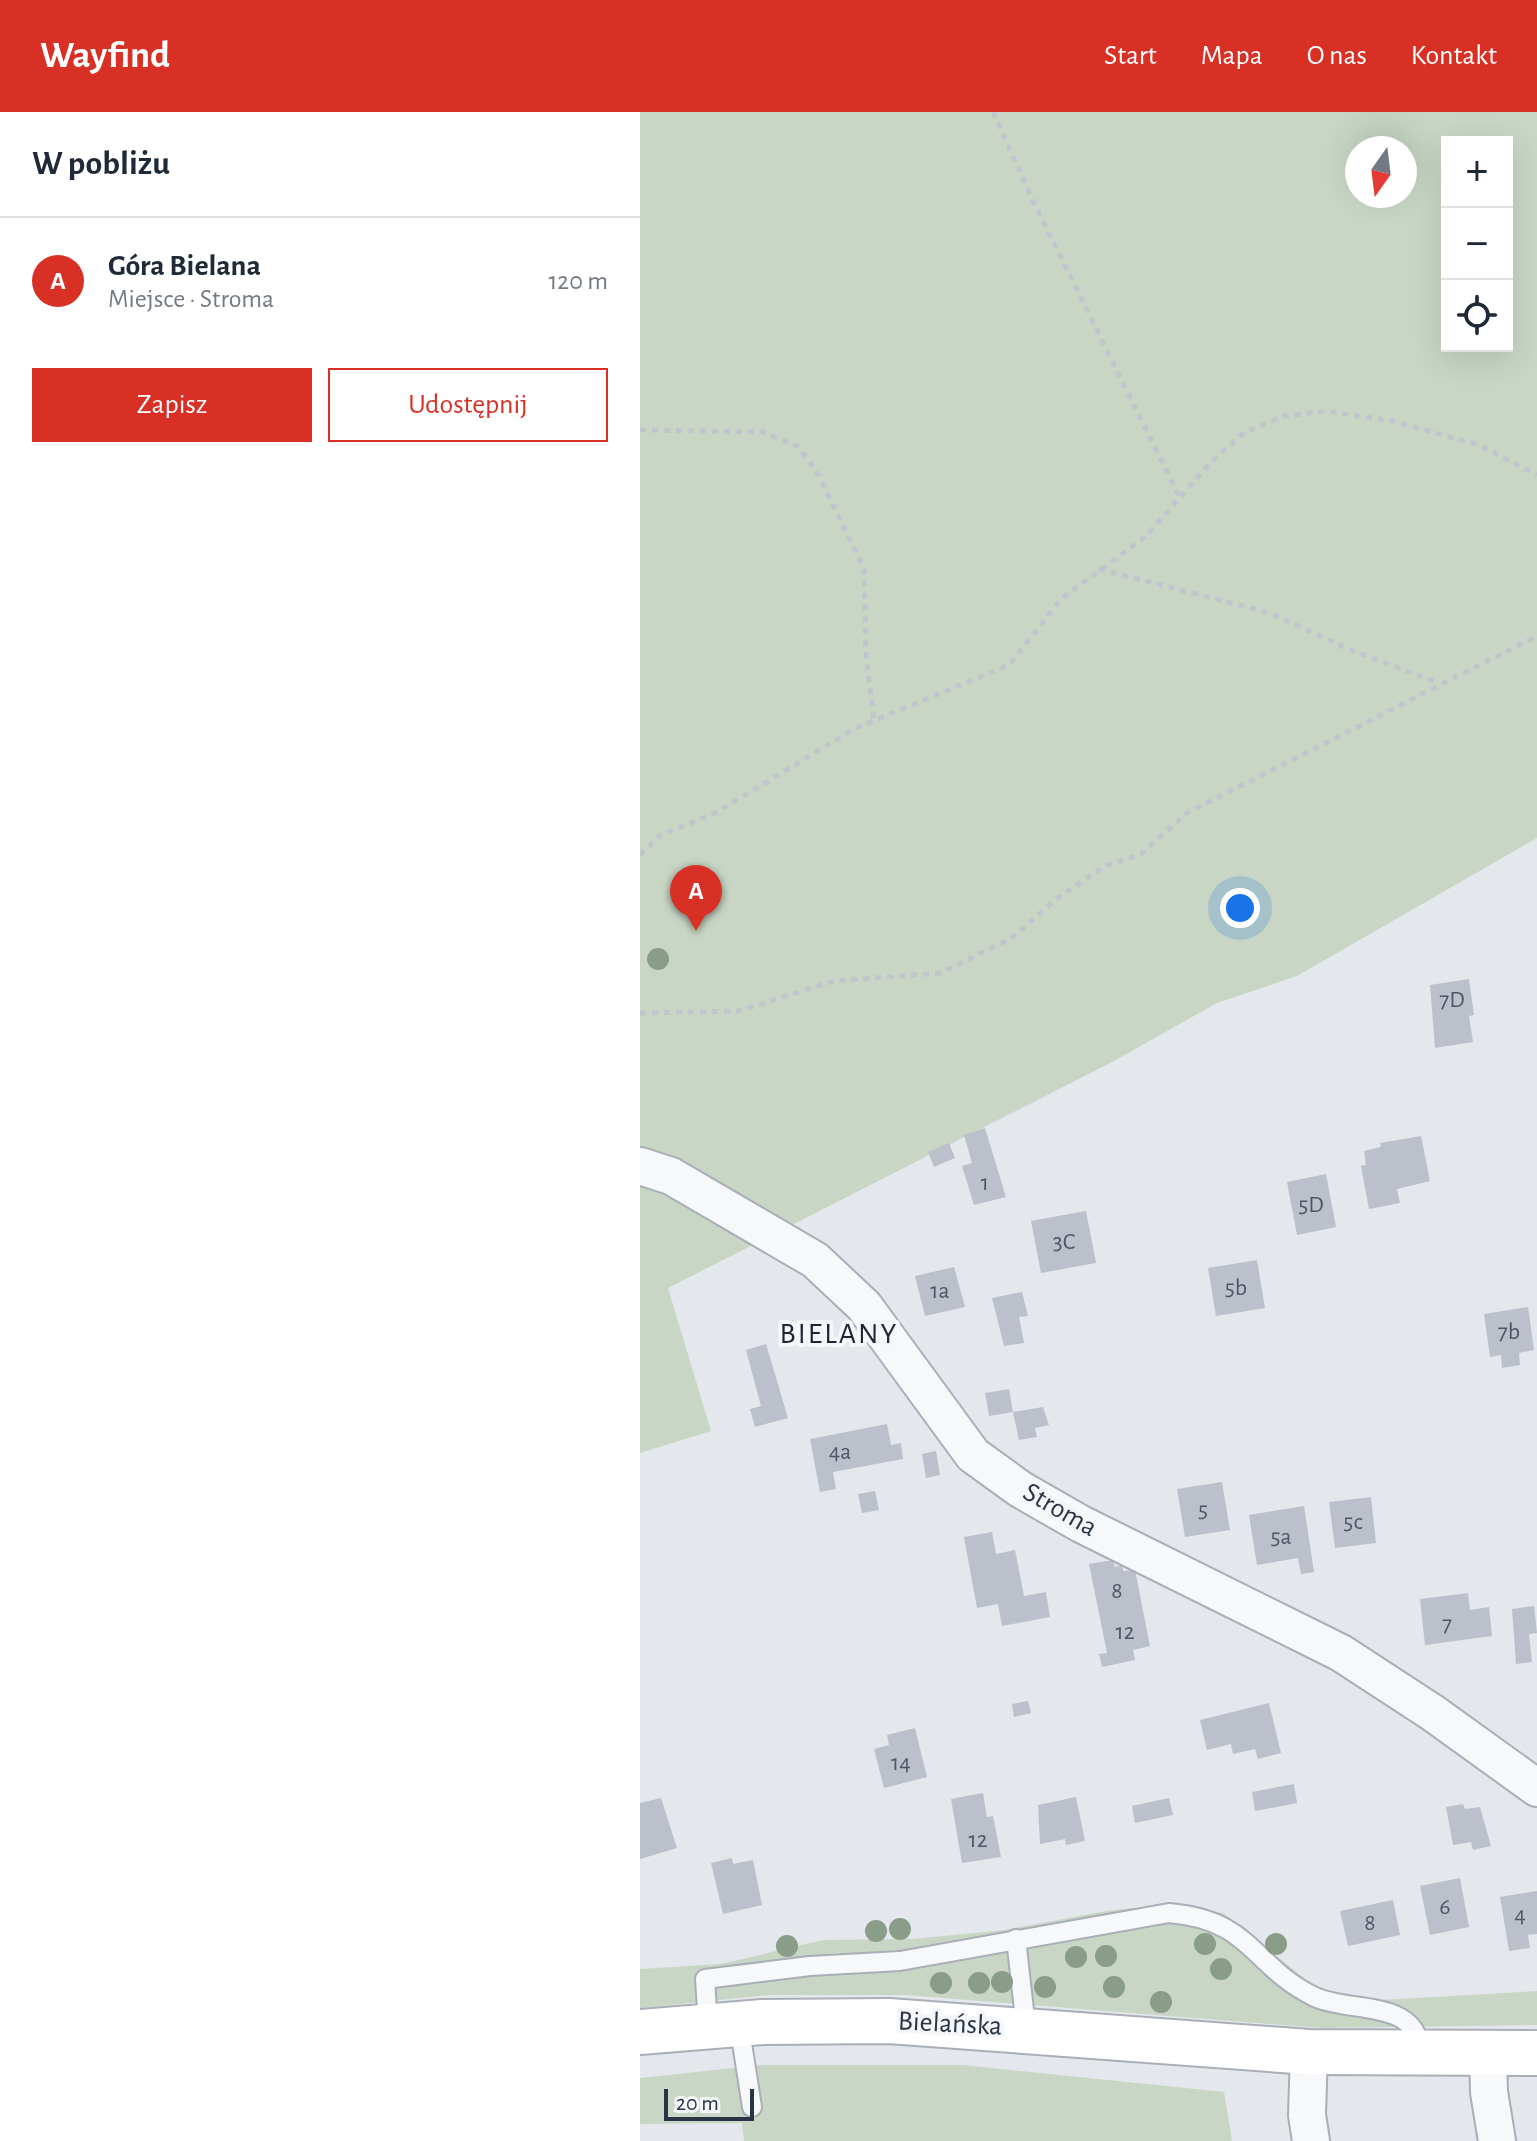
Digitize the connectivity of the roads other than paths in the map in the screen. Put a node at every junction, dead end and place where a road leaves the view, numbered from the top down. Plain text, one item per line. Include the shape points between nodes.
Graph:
1 (640, 1166) edge
2 (1537, 1788) edge
3 (1016, 1939) junction
4 (724, 2024) junction
5 (1022, 2028) junction
6 (640, 2032) edge
7 (1309, 2052) junction
8 (1488, 2053) junction
9 (1537, 2053) edge
10 (1419, 2054) junction
11 (752, 2107) dead end
12 (1311, 2141) edge
13 (1497, 2141) edge

1 - 2 street, Stroma via 671,1176 815,1260 864,1306 973,1455 1020,1489 1341,1653
3 - 4 lane via 900,1961 705,1979
3 - 5 lane
3 - 10 lane via 1169,1913 1197,1916 1241,1937 1315,1997 1407,2020 1419,2035
4 - 5 street, Bielańska via 889,2021
4 - 6 street, Bielańska
4 - 11 lane
5 - 7 street, Bielańska
7 - 10 street, Bielańska
7 - 12 street
8 - 9 street, Bielańska
8 - 10 street, Bielańska
8 - 13 street

